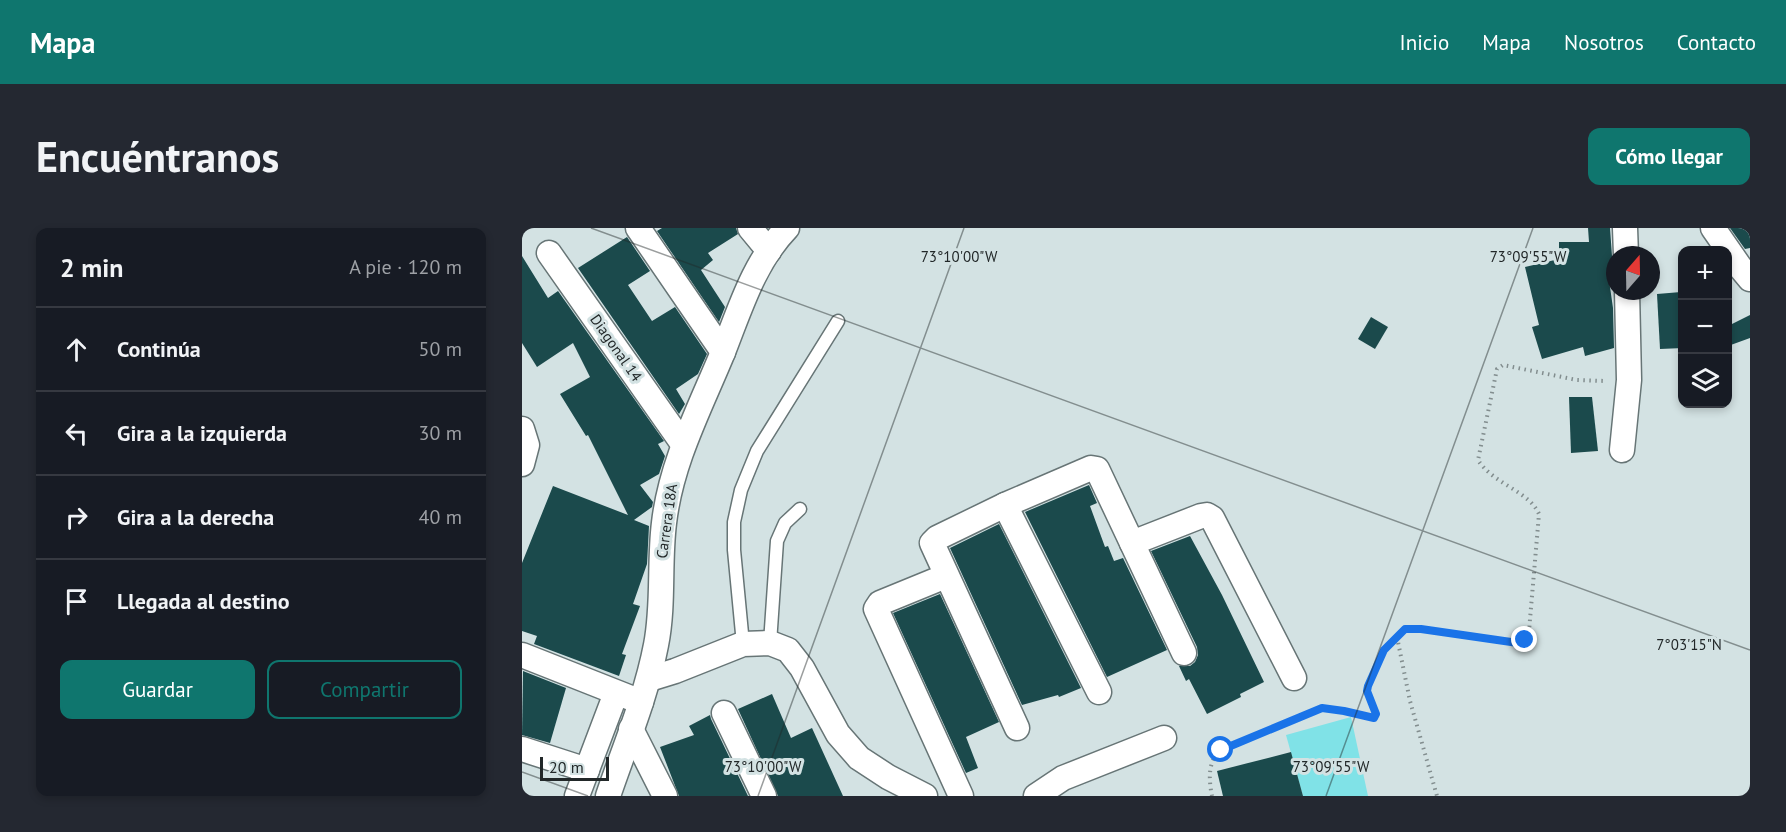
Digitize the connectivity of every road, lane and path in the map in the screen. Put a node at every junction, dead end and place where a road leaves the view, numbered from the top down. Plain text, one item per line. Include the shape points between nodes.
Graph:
1 (638, 228) edge
2 (750, 228) edge
3 (787, 228) edge
4 (1625, 228) edge
5 (1713, 228) edge
6 (1626, 246) edge
7 (769, 250) junction
8 (549, 253) dead end
9 (1750, 279) edge
10 (1627, 300) edge
11 (838, 321) dead end
12 (723, 352) junction
13 (1629, 380) junction
14 (522, 429) edge
15 (683, 444) junction
16 (1622, 450) dead end
17 (522, 464) edge
18 (1005, 504) junction
19 (800, 509) dead end
20 (1132, 543) junction
21 (946, 576) junction
22 (1396, 636) junction
23 (770, 643) junction
24 (743, 644) junction
25 (1184, 653) dead end
26 (522, 655) edge
27 (1294, 678) dead end
28 (649, 679) junction
29 (616, 693) junction
30 (1099, 693) dead end
31 (641, 702) junction
32 (724, 712) dead end
33 (1017, 728) dead end
34 (631, 729) junction
35 (1164, 738) dead end
36 (522, 749) edge
37 (587, 771) junction
38 (577, 796) edge
39 (608, 796) edge
40 (665, 796) edge
41 (764, 796) edge
42 (925, 796) edge
43 (961, 796) edge
44 (1036, 796) edge
45 (1212, 796) edge
46 (1437, 796) edge

1 - 12 street
2 - 7 street
3 - 7 street, Carrera 18A
4 - 6 street
5 - 9 street
7 - 12 street, Carrera 18A
8 - 15 street, Diagonal 14
10 - 13 street
11 - 24 lane via 757,451 741,490 734,522 734,550
12 - 15 street, Carrera 18A
13 - 16 street
13 - 22 path via 1586,381 1503,365 1497,369 1478,460 1501,483 1534,504 1539,514 1529,631 1525,640 1518,643 1421,629 1405,629
14 - 17 street via 527,445
15 - 28 street, Carrera 18A via 663,523 660,610
18 - 20 street via 1094,468
18 - 21 street via 933,540 932,548
18 - 30 street
19 - 23 lane via 785,523 777,541
20 - 25 street
20 - 27 street via 1201,516 1212,518
21 - 33 street
21 - 43 street via 880,603 876,609
22 - 45 path via 1384,650 1368,686 1374,718 1322,708 1240,741 1216,754 1208,780
22 - 46 path
23 - 24 street
23 - 42 street via 788,650 802,668 838,734 859,758
24 - 28 street
26 - 29 street
28 - 31 street, Carrera 18A
29 - 31 street
29 - 37 street
31 - 34 street, Carrera 18A
32 - 41 street
34 - 39 street, Carrera 18A
34 - 40 street
35 - 44 street via 1063,778
36 - 37 street
37 - 38 street

